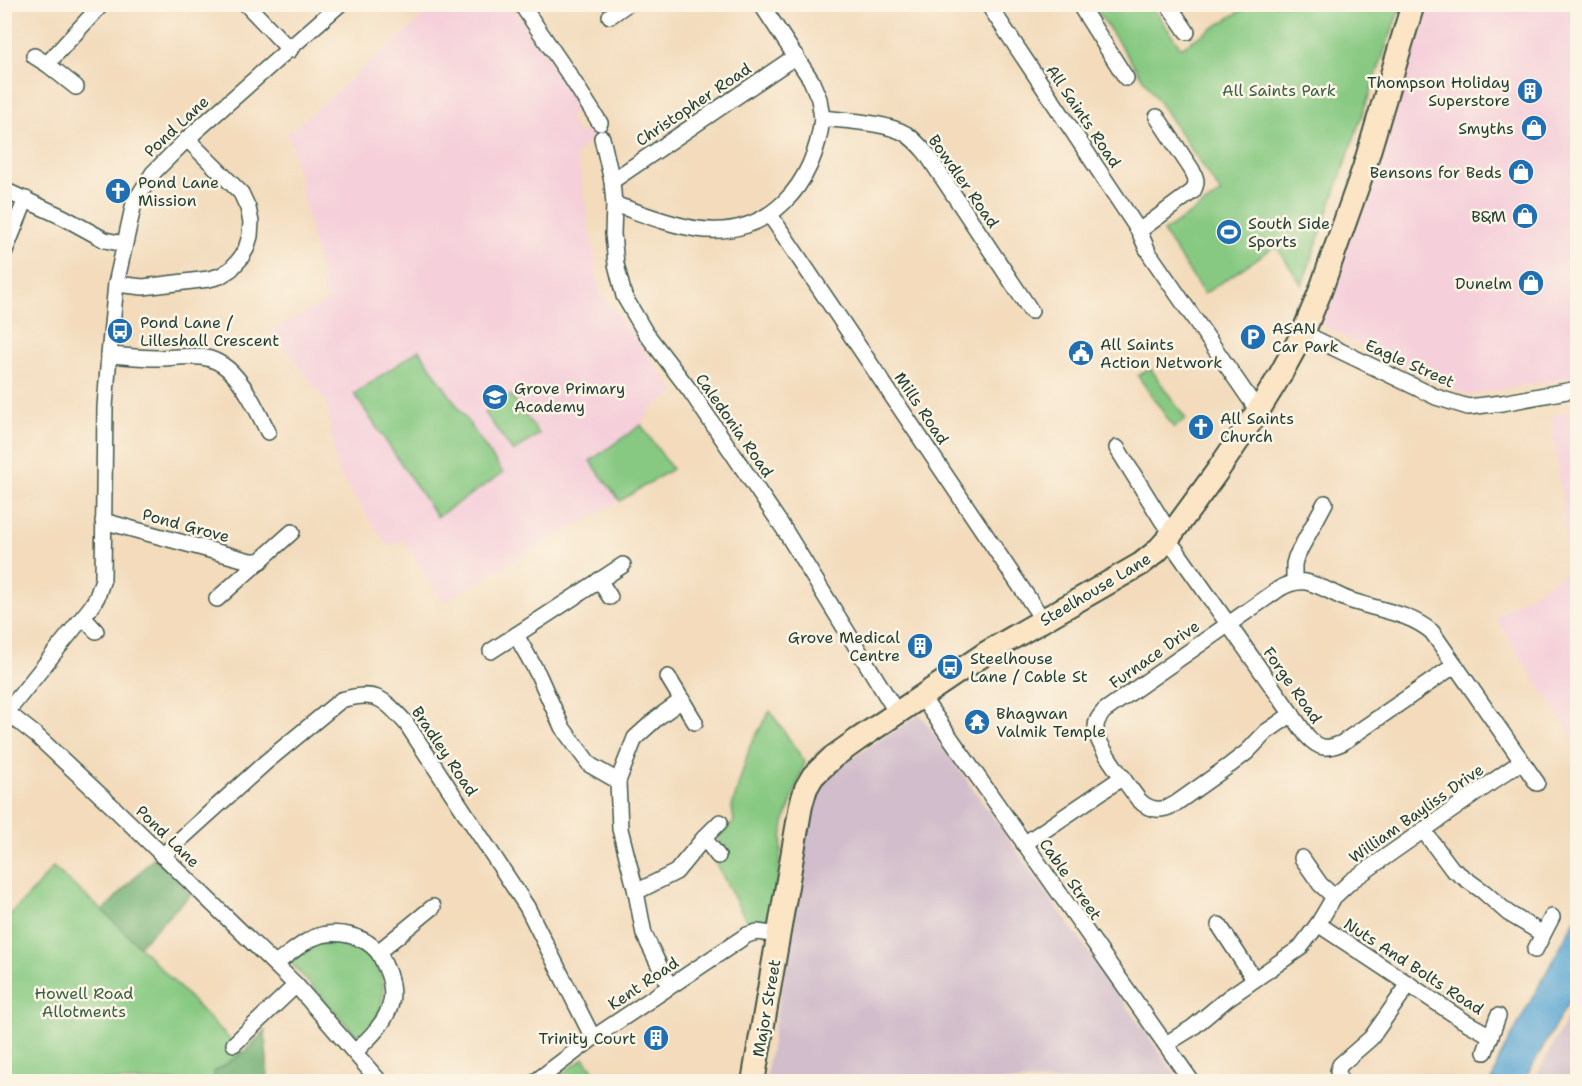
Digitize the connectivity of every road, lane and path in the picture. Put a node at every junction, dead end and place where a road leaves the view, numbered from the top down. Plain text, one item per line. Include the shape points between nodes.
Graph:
1 (102, 4) edge
2 (246, 4) edge
3 (340, 4) edge
4 (521, 4) edge
5 (627, 4) edge
6 (761, 4) edge
7 (988, 4) edge
8 (1079, 4) edge
9 (1168, 4) edge
10 (1413, 4) edge
11 (610, 16) dead end
12 (1186, 32) dead end
13 (290, 50) junction
14 (796, 56) junction
15 (1125, 78) dead end
16 (76, 87) dead end
17 (1157, 117) dead end
18 (822, 118) junction
19 (187, 139) junction
20 (612, 181) junction
21 (4, 190) edge
22 (26, 199) junction
23 (614, 204) junction
24 (770, 215) junction
25 (1139, 231) junction
26 (124, 244) junction
27 (4, 253) edge
28 (116, 284) junction
29 (1031, 311) dead end
30 (1303, 333) junction
31 (109, 355) junction
32 (1578, 389) edge
33 (1258, 411) junction
34 (268, 432) dead end
35 (1117, 448) dead end
36 (1325, 503) dead end
37 (103, 521) junction
38 (292, 532) dead end
39 (1170, 535) junction
40 (261, 561) junction
41 (623, 564) dead end
42 (599, 580) junction
43 (1294, 582) junction
44 (610, 597) dead end
45 (217, 599) dead end
46 (83, 617) junction
47 (1043, 620) junction
48 (1228, 624) junction
49 (96, 631) dead end
50 (516, 635) junction
51 (491, 651) dead end
52 (1455, 665) junction
53 (668, 677) dead end
54 (921, 696) junction
55 (682, 700) junction
56 (6, 711) edge
57 (897, 713) junction
58 (1292, 714) junction
59 (695, 722) dead end
60 (1522, 761) junction
61 (1123, 777) junction
62 (618, 781) junction
63 (1537, 783) dead end
64 (720, 822) dead end
65 (1424, 830) junction
66 (704, 838) junction
67 (1024, 844) junction
68 (162, 856) junction
69 (718, 856) dead end
70 (1302, 858) dead end
71 (636, 892) junction
72 (1334, 897) junction
73 (433, 907) dead end
74 (1552, 917) dead end
75 (1318, 924) junction
76 (1219, 925) dead end
77 (779, 934) junction
78 (1543, 934) junction
79 (1535, 950) dead end
80 (378, 952) junction
81 (275, 964) junction
82 (1254, 979) junction
83 (1409, 984) junction
84 (296, 985) junction
85 (669, 986) junction
86 (1498, 1016) dead end
87 (1491, 1036) junction
88 (593, 1038) junction
89 (234, 1044) dead end
90 (1166, 1044) junction
91 (1485, 1052) dead end
92 (355, 1053) junction
93 (380, 1082) edge
94 (536, 1082) edge
95 (753, 1082) edge
96 (1191, 1082) edge
97 (1340, 1082) edge

1 - 16 street via 40,60
2 - 13 street
3 - 13 street, Pond Lane
4 - 20 street, Caledonia Road via 570,76 601,131
5 - 11 street
6 - 14 street
7 - 25 street, All Saints Road
8 - 15 street
9 - 12 street
10 - 30 street, Steelhouse Lane via 1364,168
13 - 19 street, Pond Lane
14 - 18 street via 819,99
14 - 20 street, Christopher Road
17 - 25 street via 1197,184
18 - 24 street via 818,143 803,179 790,198
18 - 29 street, Bowdler Road via 892,128 916,141
19 - 26 street, Pond Lane via 153,172 142,189 134,203
19 - 28 street via 241,193 251,222 246,249 231,268 209,279 153,286
20 - 23 street, Caledonia Road
21 - 22 street
22 - 26 street via 105,240
22 - 27 street
23 - 24 street via 706,230 732,229
23 - 57 street, Caledonia Road via 616,264 631,310 784,529
24 - 47 street, Mills Road
25 - 33 street, All Saints Road via 1149,253
26 - 28 street, Pond Lane
28 - 31 street, Pond Lane
30 - 32 street, Eagle Street via 1436,397 1468,407
30 - 33 street, Steelhouse Lane
31 - 34 street via 208,357 227,367 239,381
31 - 37 street, Pond Lane
33 - 39 street, Steelhouse Lane
35 - 39 street, Forge Road
36 - 43 street via 1293,564
37 - 40 street, Pond Grove
37 - 46 street, Pond Lane via 104,579
38 - 40 street
39 - 47 street, Steelhouse Lane via 1141,564
39 - 48 street, Forge Road via 1176,550
40 - 45 street
41 - 42 street
42 - 44 street
42 - 50 street
43 - 48 street
43 - 52 street via 1315,585 1422,624
46 - 49 street
46 - 56 street, Pond Lane
47 - 54 street, Steelhouse Lane
48 - 58 street, Forge Road
48 - 61 street, Furnace Drive via 1098,718 1098,742
50 - 51 street
50 - 62 street via 562,727 590,765
52 - 58 street, Forge Road via 1333,747 1313,742
52 - 60 street
53 - 55 street
54 - 57 street, Steelhouse Lane
54 - 67 street, Cable Street
55 - 59 street
55 - 62 street via 635,738
56 - 68 street, Pond Lane
57 - 77 street, Steelhouse Lane via 826,763 806,788
58 - 61 street, Furnace Drive via 1230,765 1168,808 1143,805
60 - 63 street
60 - 65 street, William Bayliss Drive
61 - 67 street
62 - 71 street via 620,829
64 - 66 street
65 - 72 street, William Bayliss Drive
65 - 78 street via 1452,869 1508,913
66 - 69 street
66 - 71 street via 676,872
67 - 90 street, Cable Street
68 - 81 street, Pond Lane
68 - 88 street, Bradley Road via 334,705 356,696 379,698 406,723 527,908
70 - 72 street
71 - 85 street via 644,934
72 - 75 street, William Bayliss Drive
73 - 80 street
74 - 78 street
75 - 82 street, William Bayliss Drive via 1300,948
75 - 83 street, Nuts And Bolts Road
76 - 82 street
77 - 85 street, Kent Road via 747,935
77 - 95 street, Major Street
78 - 79 street
80 - 81 street via 355,937 337,933 313,938
80 - 92 street via 390,980 390,1008 381,1026
81 - 84 street, Pond Lane
82 - 90 street, William Bayliss Drive
83 - 87 street, Nuts And Bolts Road
83 - 97 street via 1371,1038 1340,1065
84 - 89 street
84 - 92 street, Pond Lane
85 - 88 street, Kent Road
86 - 87 street, Nuts And Bolts Road
87 - 91 street, Nuts And Bolts Road
88 - 94 street, Kent Road
90 - 96 street, Cable Street
92 - 93 street, Pond Lane

